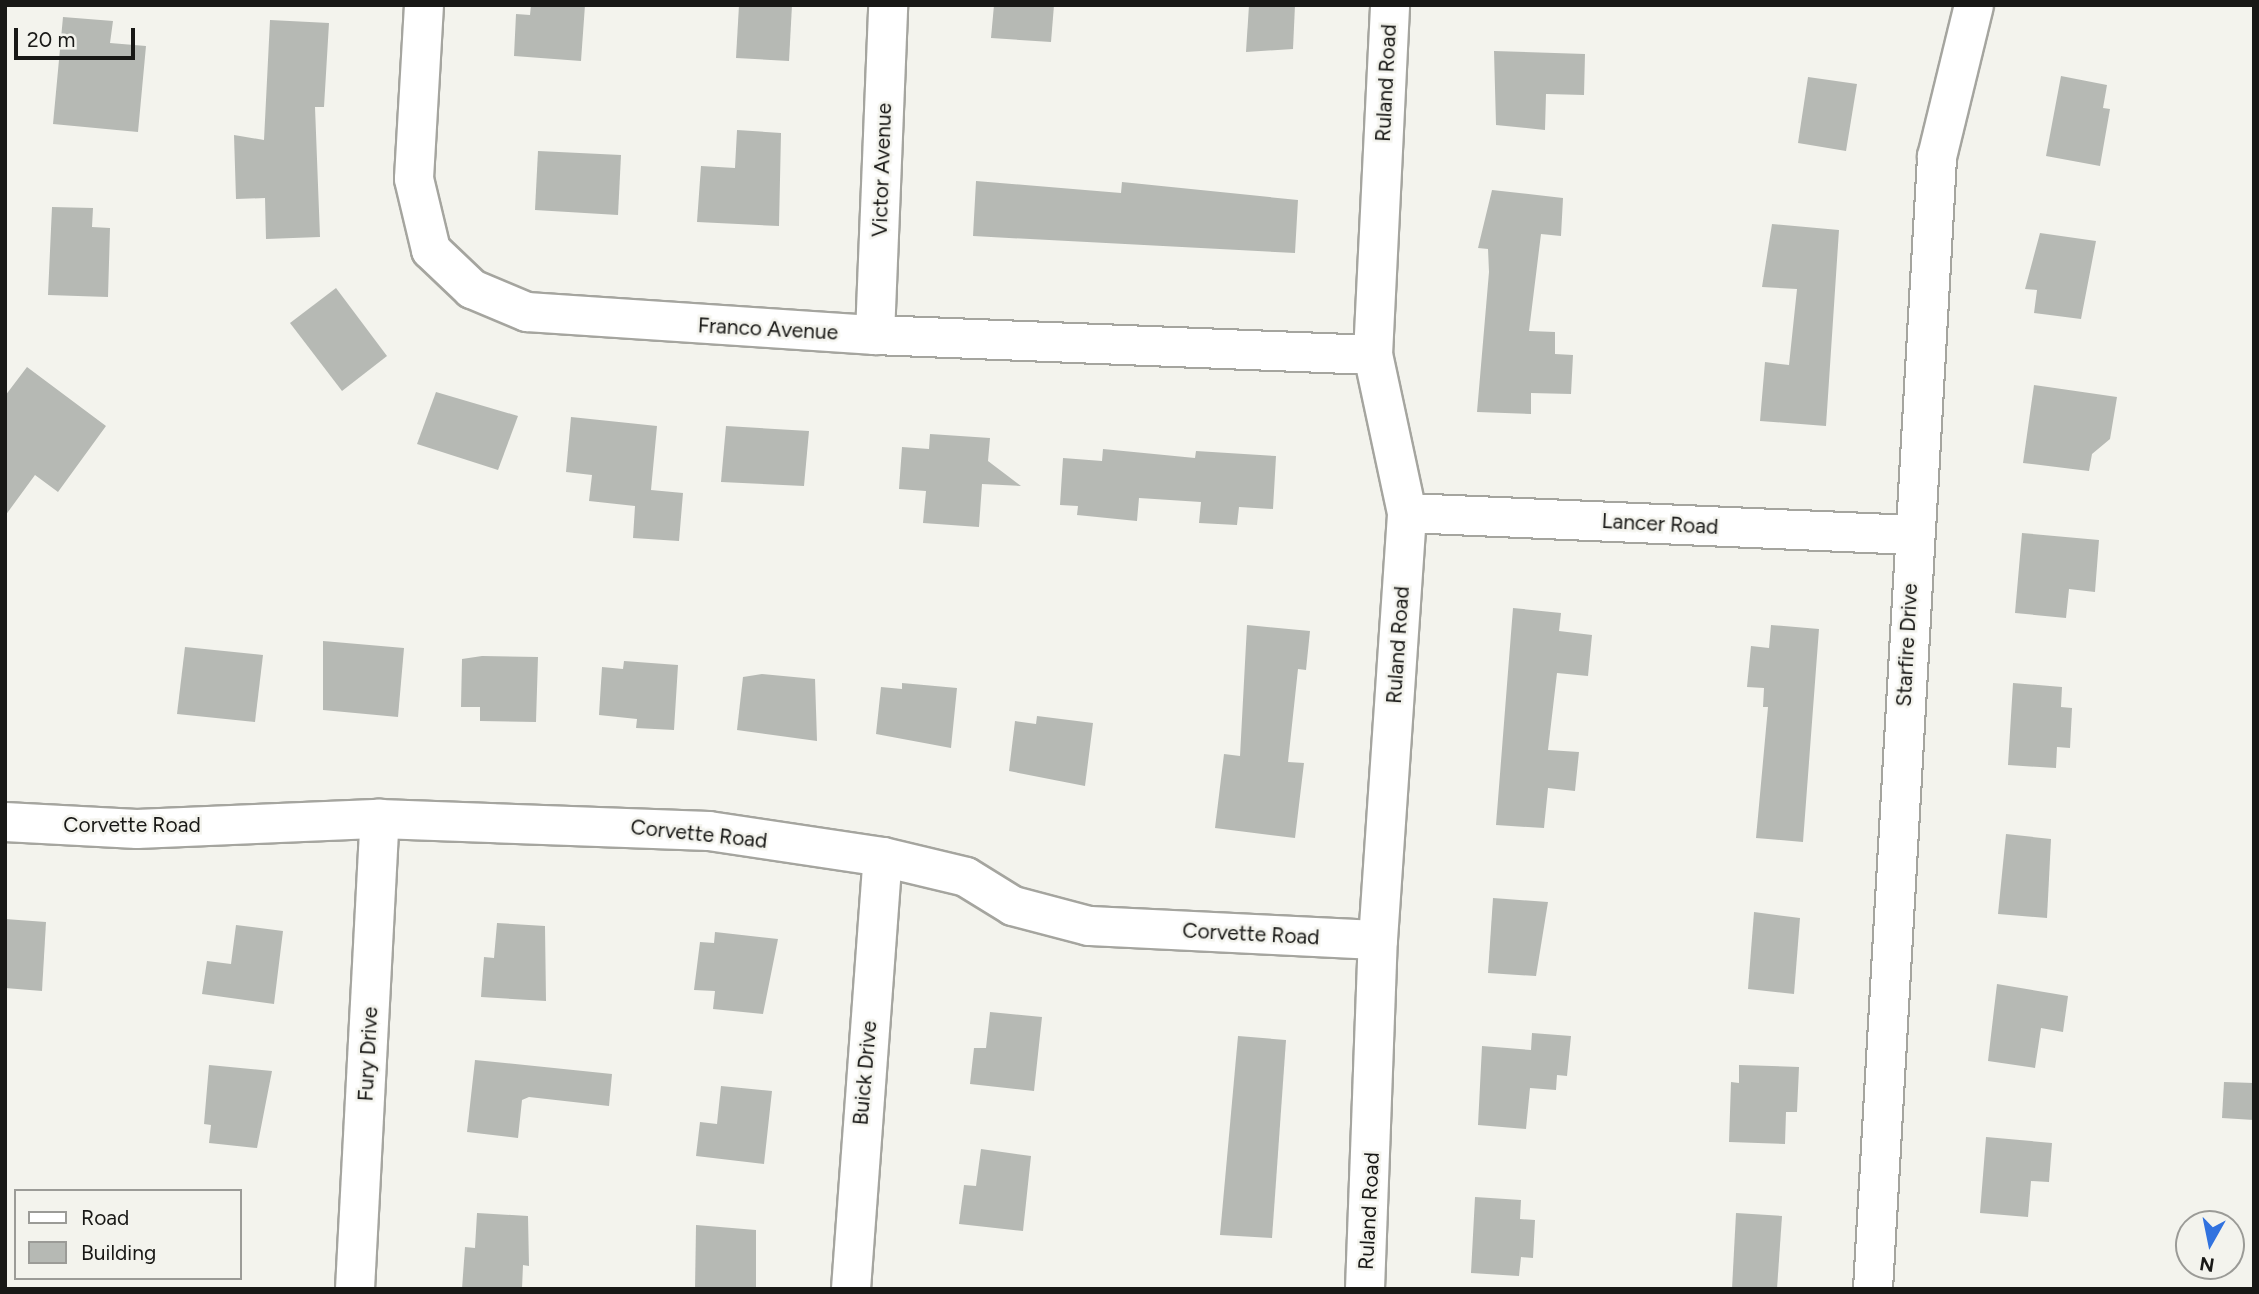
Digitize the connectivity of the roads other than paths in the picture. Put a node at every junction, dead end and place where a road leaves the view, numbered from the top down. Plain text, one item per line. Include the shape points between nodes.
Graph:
1 (424, 5) edge
2 (888, 5) edge
3 (1390, 5) edge
4 (1974, 5) edge
5 (875, 335) junction
6 (1373, 355) junction
7 (1407, 513) junction
8 (1913, 536) junction
9 (380, 819) junction
10 (5, 822) edge
11 (883, 857) junction
12 (1378, 940) junction
13 (355, 1289) edge
14 (851, 1289) edge
15 (1365, 1289) edge
16 (1873, 1289) edge

1 - 5 street, Franco Avenue via 414,179 431,250 471,289 527,312
2 - 5 street, Victor Avenue
3 - 6 street, Ruland Road
4 - 8 street, Starfire Drive via 1937,157
5 - 6 street, Franco Avenue
6 - 7 street, Ruland Road
7 - 8 street, Lancer Road
7 - 12 street, Ruland Road
8 - 16 street, Starfire Drive
9 - 10 street, Corvette Road via 137,829
9 - 11 street, Corvette Road via 709,831
9 - 13 street, Fury Drive
11 - 12 street, Corvette Road via 967,877 1013,905 1089,926
11 - 14 street, Buick Drive
12 - 15 street, Ruland Road

